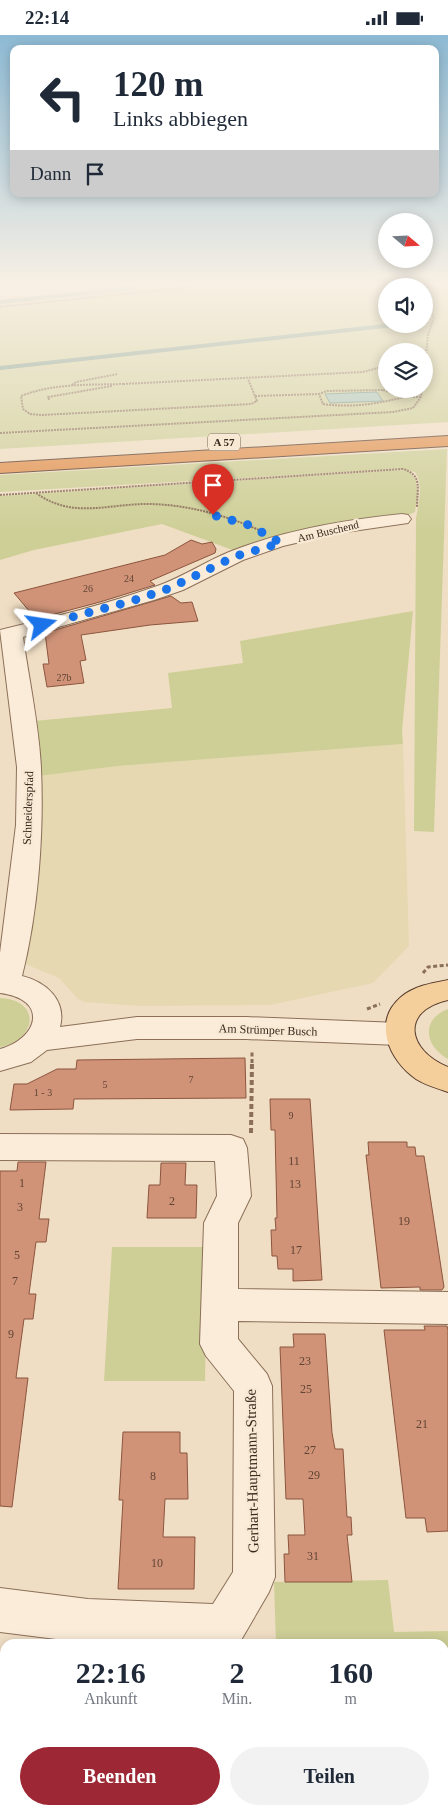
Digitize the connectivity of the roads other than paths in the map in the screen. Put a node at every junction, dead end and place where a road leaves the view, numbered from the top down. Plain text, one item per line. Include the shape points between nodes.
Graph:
1 (448, 429) edge
2 (448, 441) edge
3 (0, 455) edge
4 (0, 468) edge
5 (402, 519) road end
6 (6, 634) edge
7 (3, 983) edge
8 (448, 991) edge
9 (48, 1011) junction
10 (137, 1028) junction
11 (399, 1034) junction
12 (39, 1040) junction
13 (0, 1060) edge
14 (448, 1080) edge
15 (0, 1147) edge
16 (219, 1305) junction
17 (448, 1308) edge
18 (0, 1610) edge

1 - 3 highway, A 57
2 - 4 highway, A 57
5 - 6 street, Am Buschend via 349,525 236,556 170,588 132,601
6 - 7 street, Schneiderspfad via 29,767 29,825 16,942
7 - 9 street via 34,992
8 - 11 main road via 422,997 409,1007 400,1019
9 - 10 street, Am Strümper Busch
9 - 12 street via 48,1026
10 - 11 street, Am Strümper Busch
10 - 12 street, Am Strümper Busch
11 - 14 main road via 412,1060 421,1068
12 - 13 street via 17,1055
15 - 16 street, Gerhart-Hauptmann-Straße via 231,1148 234,1196 221,1223
16 - 17 street
16 - 18 street, Gerhart-Hauptmann-Straße via 220,1344 253,1386 254,1577 224,1626 88,1621

